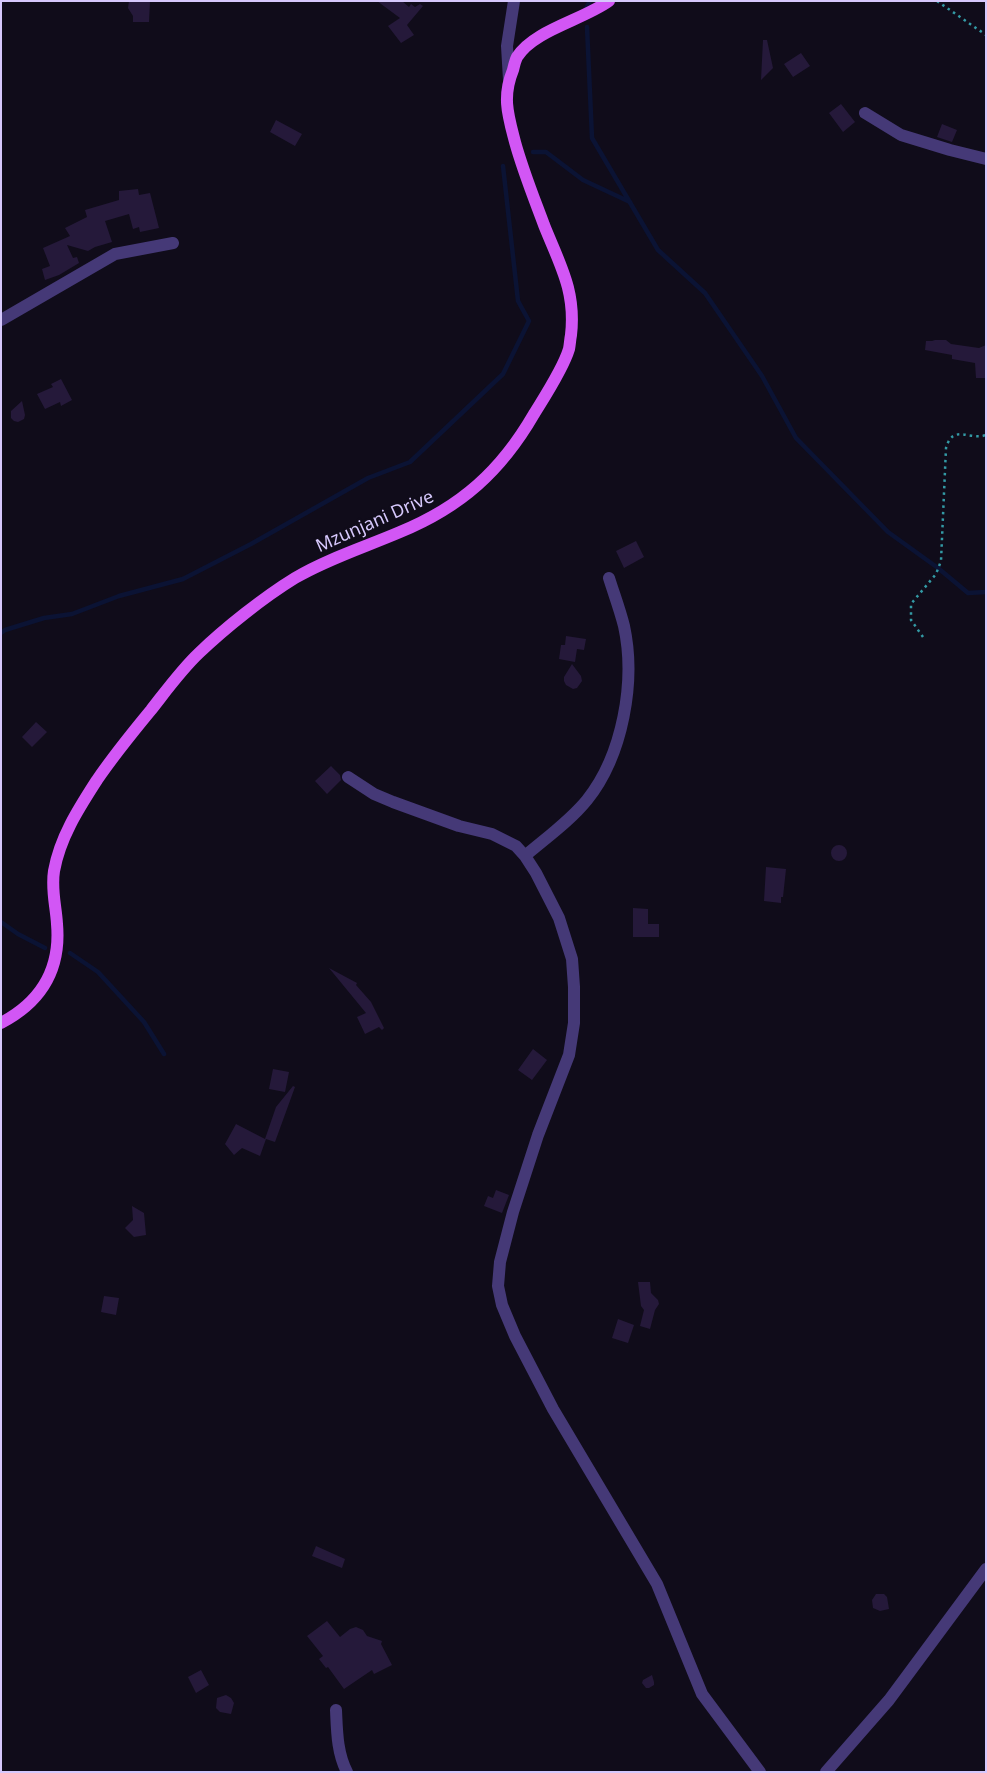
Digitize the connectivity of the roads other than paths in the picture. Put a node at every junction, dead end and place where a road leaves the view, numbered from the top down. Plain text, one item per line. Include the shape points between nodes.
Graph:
1 (514, 1) edge
2 (609, 1) edge
3 (509, 80) junction
4 (864, 113) dead end
5 (986, 159) edge
6 (173, 243) dead end
7 (1, 320) edge
8 (609, 578) dead end
9 (348, 778) dead end
10 (525, 856) junction
11 (1, 1023) edge
12 (986, 1569) edge
13 (336, 1710) dead end
14 (347, 1772) edge
15 (760, 1772) edge
16 (826, 1772) edge

1 - 3 street via 507,46
2 - 3 main road, Mzunjani Drive via 534,40 518,56
3 - 11 main road, Mzunjani Drive via 506,96 508,115 518,150 572,299 569,348 553,382 523,433 489,475 459,501 427,520 296,578 197,654 113,756 75,815 60,847 54,871 52,893 58,925 54,967 44,988 18,1013
4 - 5 street via 900,135
6 - 7 street via 115,254
8 - 10 street via 624,626 627,656 627,698 621,730 599,782 588,799
9 - 10 street via 374,794 425,815 504,839
10 - 15 street via 559,918 572,959 574,1023 569,1055 538,1135 508,1229 498,1286 502,1305 543,1392 657,1584 702,1694
12 - 16 street via 889,1700
13 - 14 street via 338,1740

